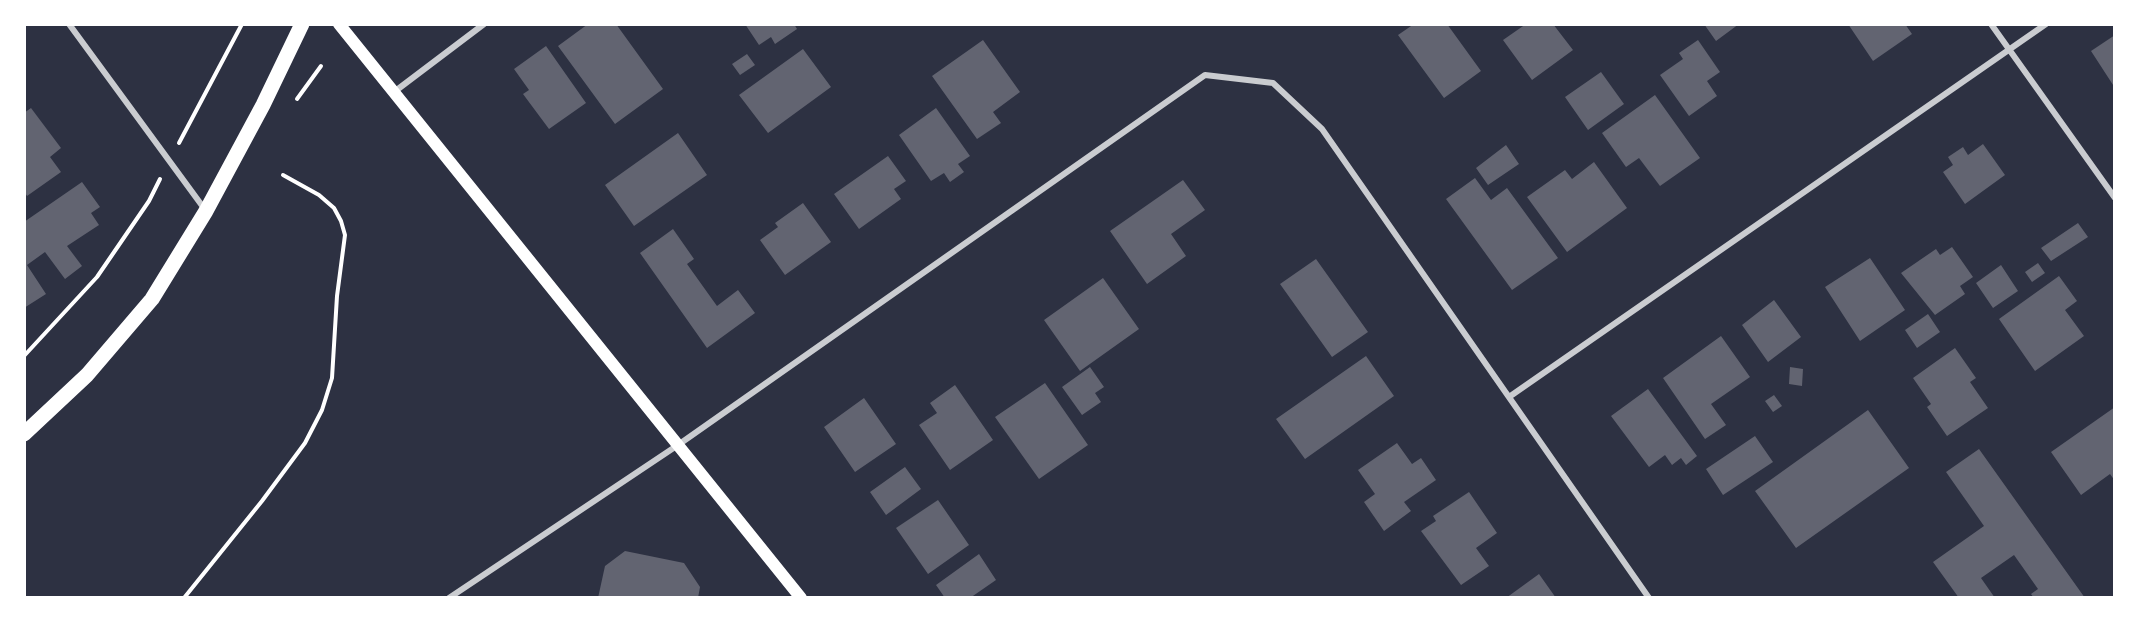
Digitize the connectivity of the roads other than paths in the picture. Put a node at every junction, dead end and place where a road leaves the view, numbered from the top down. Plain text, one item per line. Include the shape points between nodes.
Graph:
1 (69, 24) edge
2 (302, 24) edge
3 (339, 24) edge
4 (484, 24) edge
5 (1991, 24) edge
6 (2046, 24) edge
7 (2009, 50) junction
8 (394, 92) junction
9 (2115, 198) edge
10 (206, 211) junction
11 (1509, 397) junction
12 (24, 434) edge
13 (678, 445) junction
14 (449, 598) edge
15 (801, 598) edge
16 (1649, 598) edge

1 - 10 street
2 - 10 main road
3 - 8 main road
4 - 8 street
5 - 7 street
6 - 7 street
7 - 9 street
7 - 11 street
8 - 13 main road
10 - 12 main road via 152,299 87,375
11 - 13 street via 1322,129 1273,83 1205,75
11 - 16 street
13 - 14 street
13 - 15 main road

